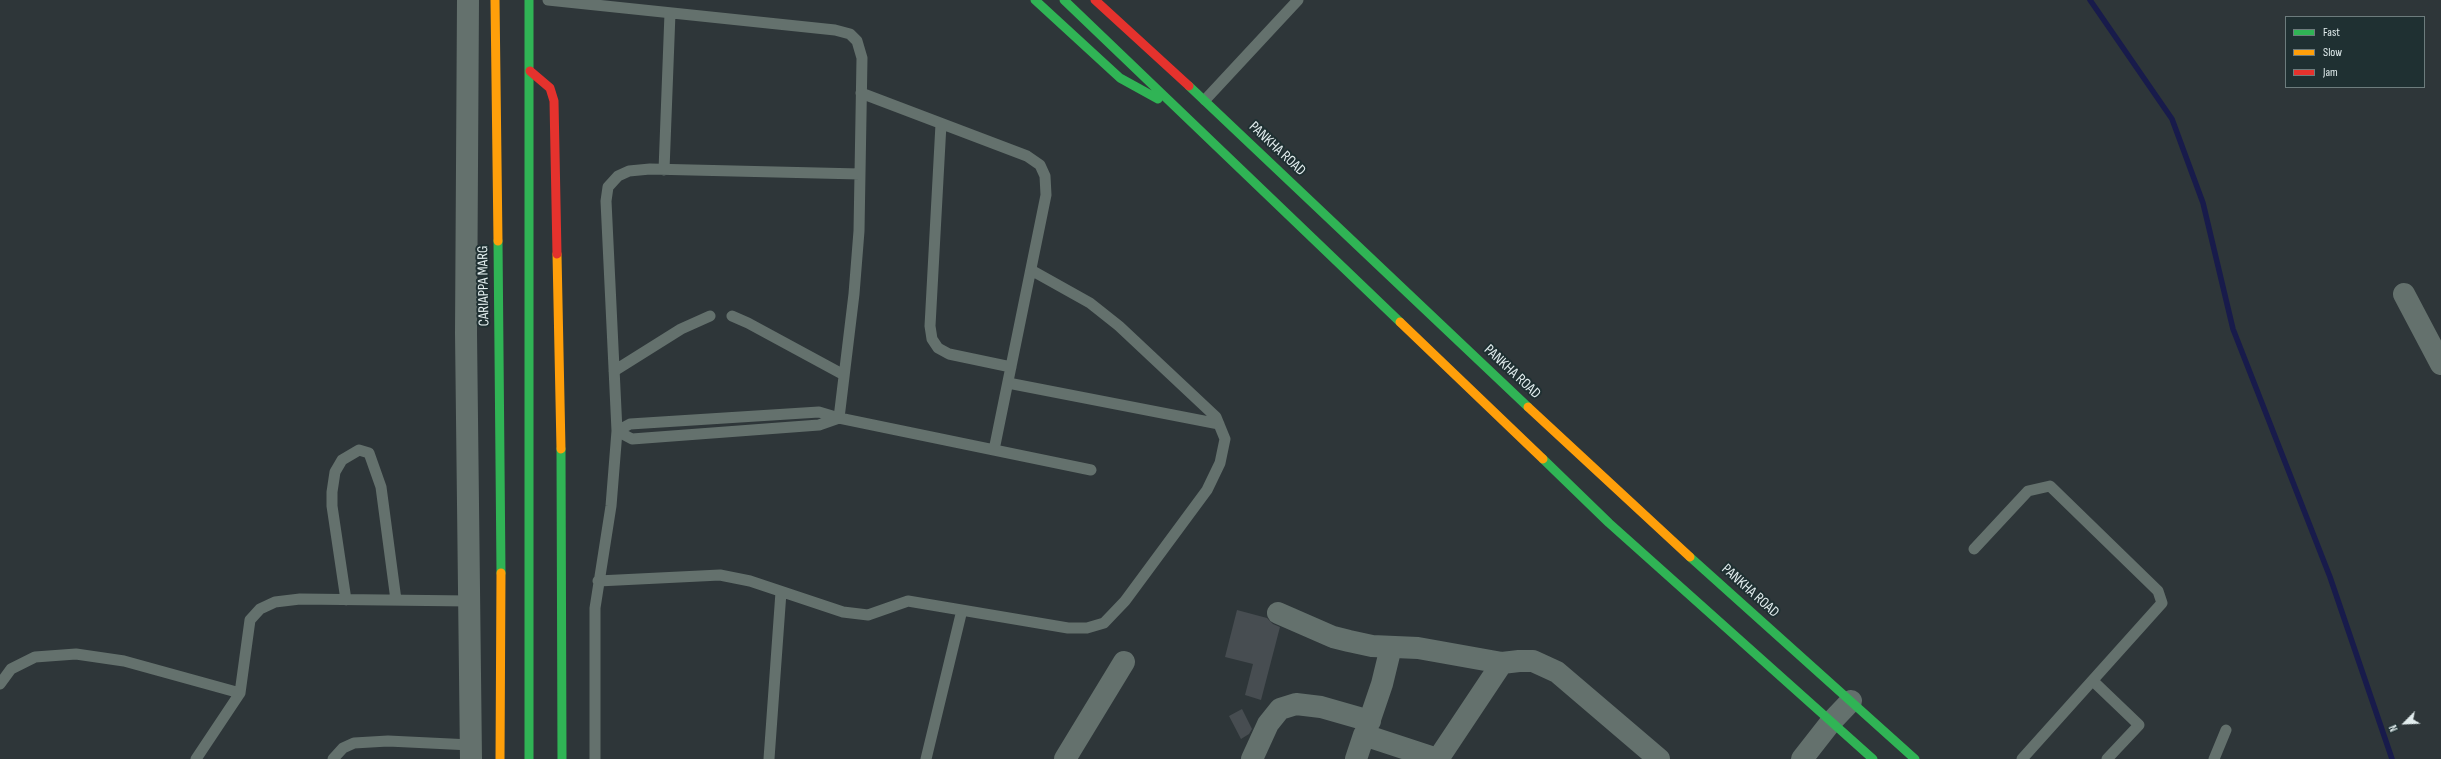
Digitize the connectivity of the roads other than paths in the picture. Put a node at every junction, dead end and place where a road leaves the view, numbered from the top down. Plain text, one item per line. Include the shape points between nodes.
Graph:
1 (468, 0) edge
2 (495, 0) edge
3 (529, 0) edge
4 (548, 0) edge
5 (1035, 0) edge
6 (1064, 0) edge
7 (1095, 0) edge
8 (1298, 0) edge
9 (670, 13) junction
10 (530, 71) junction
11 (861, 93) junction
12 (1205, 100) junction
13 (1180, 111) junction
14 (941, 124) junction
15 (664, 170) junction
16 (860, 174) junction
17 (1031, 270) junction
18 (2404, 294) dead end
19 (710, 316) dead end
20 (732, 316) dead end
21 (2441, 364) edge
22 (1011, 366) junction
23 (614, 371) junction
24 (844, 375) junction
25 (1008, 383) junction
26 (839, 418) junction
27 (1219, 424) junction
28 (616, 432) junction
29 (994, 450) junction
30 (1091, 470) dead end
31 (1974, 548) dead end
32 (598, 581) junction
33 (781, 592) junction
34 (346, 600) junction
35 (396, 600) junction
36 (470, 601) junction
37 (962, 610) junction
38 (1278, 613) dead end
39 (1391, 647) junction
40 (1124, 662) dead end
41 (1502, 663) junction
42 (2093, 681) junction
43 (0, 684) edge
44 (240, 693) junction
45 (1851, 701) junction
46 (1830, 722) junction
47 (1367, 728) junction
48 (2226, 730) dead end
49 (471, 752) edge
50 (196, 759) edge
51 (333, 759) edge
52 (500, 759) edge
53 (529, 759) edge
54 (562, 759) edge
55 (595, 759) edge
56 (769, 759) edge
57 (926, 759) edge
58 (1065, 759) edge
59 (1252, 759) edge
60 (1356, 759) edge
61 (1437, 759) edge
62 (1659, 759) edge
63 (1802, 759) edge
64 (1873, 759) edge
65 (1915, 759) edge
66 (2022, 759) edge
67 (2107, 759) edge
68 (2214, 759) edge

1 - 36 street via 466,333
2 - 52 main road, CARIAPPA MARG via 501,573
3 - 10 main road
4 - 9 lane
5 - 13 main road via 1120,78
6 - 13 main road
7 - 12 main road, PANKHA ROAD
8 - 12 lane
9 - 11 lane via 835,30 850,34 857,41 862,58
9 - 15 lane
10 - 53 main road
10 - 54 main road via 550,88 554,101 559,334
11 - 14 lane
11 - 16 lane
12 - 45 main road, PANKHA ROAD via 1629,502
13 - 46 main road via 1609,523
14 - 17 lane via 1027,156 1040,165 1045,176 1046,195
14 - 22 lane via 930,326 932,339 938,348 949,354
15 - 16 lane
15 - 23 lane via 630,171 618,176 608,187 606,200
16 - 24 lane via 855,286
17 - 22 lane
17 - 27 lane via 1090,303 1119,326 1216,417
18 - 21 street
19 - 23 lane via 680,329
20 - 24 lane
22 - 25 lane
23 - 28 lane
24 - 26 lane
25 - 27 lane
25 - 29 lane
26 - 28 lane via 819,425 632,439
26 - 28 lane via 819,412 630,424
26 - 29 lane
27 - 37 lane via 1225,439 1220,463 1207,490 1125,601 1104,623 1087,628 1068,628
28 - 32 lane via 611,506
29 - 30 lane
31 - 42 lane via 2028,491 2050,486 2158,591 2162,603
32 - 33 lane via 720,575 750,581
32 - 55 lane via 595,608
33 - 37 lane via 843,612 868,615 908,601
33 - 56 lane
34 - 35 lane
34 - 35 lane via 332,492 335,472 342,460 359,450 369,453 381,487
34 - 44 lane via 275,602 260,609 250,620
35 - 36 lane
36 - 49 street
37 - 57 lane
38 - 39 street via 1333,638
39 - 41 street via 1418,648
39 - 47 street
40 - 58 street
41 - 61 street
41 - 62 street via 1533,661 1557,672
42 - 66 lane
42 - 67 lane via 2139,725
43 - 44 lane via 11,669 35,657 76,654 124,661
44 - 50 lane
45 - 46 street
45 - 65 main road, PANKHA ROAD
46 - 63 street
46 - 64 main road
47 - 59 street via 1321,707 1296,704 1280,709 1268,724
47 - 60 street
47 - 61 street
48 - 68 lane
49 - 51 lane via 388,741 354,743 343,748

